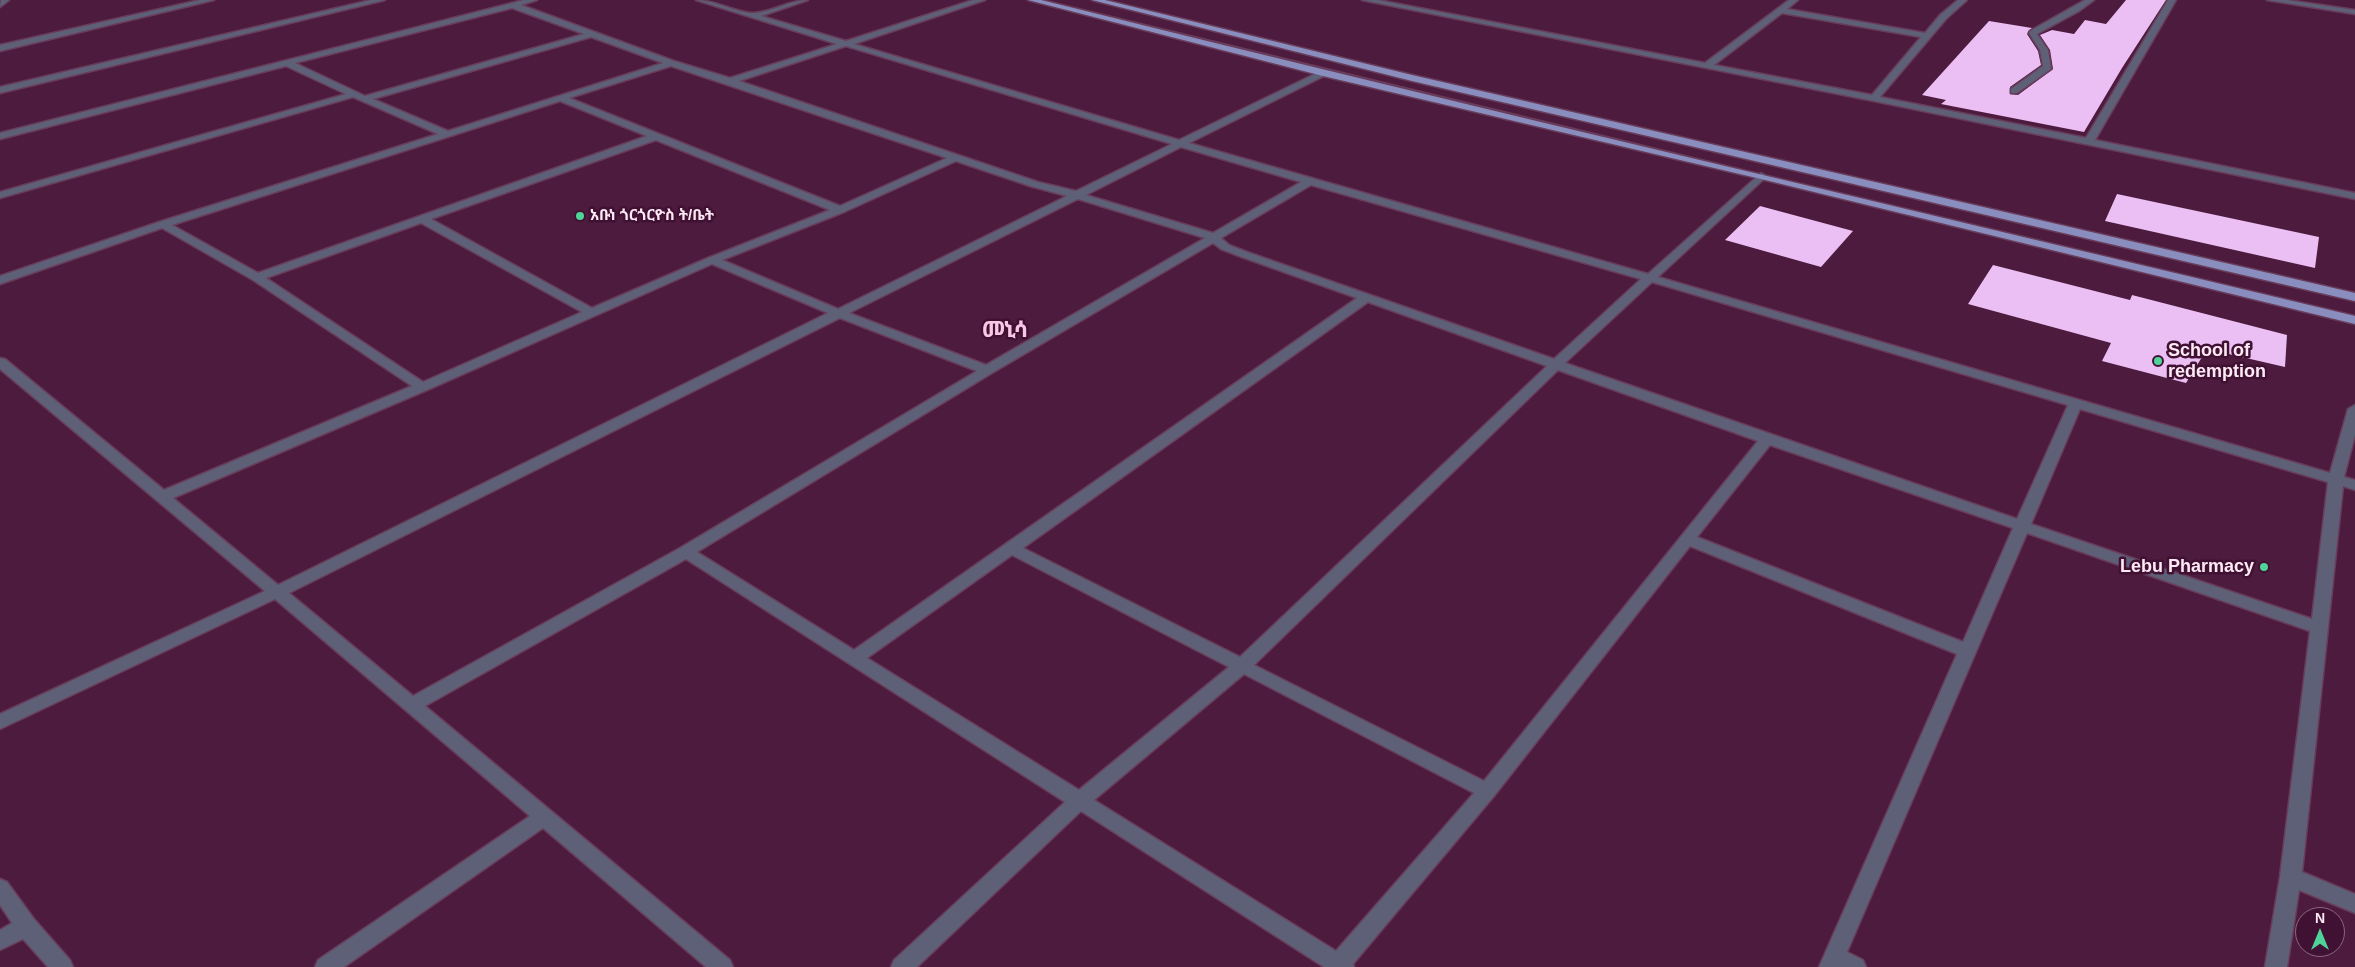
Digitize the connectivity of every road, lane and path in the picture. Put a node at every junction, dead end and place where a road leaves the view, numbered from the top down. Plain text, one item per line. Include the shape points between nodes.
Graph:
1 (4, 0) edge
2 (210, 0) edge
3 (381, 0) edge
4 (533, 0) edge
5 (700, 0) edge
6 (804, 0) edge
7 (981, 0) edge
8 (1032, 0) edge
9 (1096, 0) edge
10 (1366, 0) edge
11 (1794, 0) edge
12 (1963, 0) edge
13 (2090, 0) edge
14 (2172, 0) edge
15 (2272, 0) edge
16 (0, 5) edge
17 (512, 5) junction
18 (1780, 10) junction
19 (2355, 12) edge
20 (753, 16) junction
21 (592, 34) junction
22 (1927, 36) junction
23 (847, 43) junction
24 (0, 48) edge
25 (288, 63) junction
26 (671, 63) junction
27 (1707, 66) junction
28 (1324, 73) junction
29 (730, 81) junction
30 (0, 90) edge
31 (2014, 91) dead end
32 (355, 94) junction
33 (560, 98) junction
34 (1874, 98) junction
35 (364, 99) junction
36 (445, 133) junction
37 (0, 136) edge
38 (654, 137) junction
39 (2089, 142) junction
40 (1181, 144) junction
41 (955, 158) junction
42 (1761, 176) junction
43 (1310, 181) junction
44 (0, 195) edge
45 (1077, 195) junction
46 (2355, 196) edge
47 (840, 210) junction
48 (422, 219) junction
49 (163, 224) junction
50 (1213, 237) junction
51 (712, 260) junction
52 (257, 277) junction
53 (1650, 278) junction
54 (0, 280) edge
55 (1367, 297) junction
56 (2355, 297) edge
57 (590, 312) junction
58 (839, 313) junction
59 (2355, 320) edge
60 (1556, 364) junction
61 (1, 365) edge
62 (988, 370) junction
63 (422, 387) junction
64 (2075, 404) junction
65 (2355, 409) edge
66 (1767, 439) junction
67 (2336, 480) junction
68 (2355, 485) edge
69 (161, 497) junction
70 (2022, 524) junction
71 (1688, 539) junction
72 (1011, 548) junction
73 (686, 552) junction
74 (277, 592) junction
75 (2320, 628) junction
76 (1967, 651) junction
77 (854, 659) junction
78 (1242, 666) junction
79 (410, 706) junction
80 (0, 722) edge
81 (1487, 791) junction
82 (1079, 801) junction
83 (544, 817) junction
84 (2291, 877) junction
85 (0, 888) edge
86 (2355, 904) edge
87 (26, 926) junction
88 (0, 941) edge
89 (1832, 962) edge
90 (1341, 965) edge
91 (62, 967) edge
92 (326, 967) edge
93 (722, 967) edge
94 (902, 967) edge
95 (1855, 967) edge
96 (2276, 967) edge

1 - 16 street
2 - 24 street
3 - 30 street
4 - 17 street
5 - 20 street
6 - 20 street
7 - 23 street
8 - 28 main road
9 - 56 main road via 1412,78
10 - 27 street
11 - 18 street
12 - 22 street
13 - 31 street via 2078,11 2033,33 2044,50 2048,67
14 - 39 street
15 - 19 street
17 - 21 street
17 - 25 street
18 - 22 street
18 - 27 street
20 - 23 street
21 - 26 street
21 - 35 street
22 - 34 street
23 - 29 street
23 - 40 street
25 - 32 street
25 - 37 street
26 - 29 street
26 - 33 street
27 - 34 street
28 - 40 street
28 - 42 main road
29 - 41 street
32 - 35 street
32 - 44 street
33 - 36 street
33 - 38 street
34 - 39 street
35 - 36 street
36 - 49 street
38 - 47 street
38 - 48 street
39 - 46 street
40 - 43 street
40 - 45 street
41 - 45 street
41 - 47 street
42 - 53 street
42 - 59 main road
43 - 50 street
43 - 53 street
45 - 50 street
45 - 58 street
47 - 51 street
48 - 52 street
48 - 57 street
49 - 52 street
49 - 54 street
50 - 55 street via 1234,250
50 - 62 street
51 - 57 street
51 - 58 street
52 - 63 street
53 - 60 street
53 - 64 street
55 - 60 street
55 - 72 street
57 - 63 street
58 - 62 street
58 - 74 street
60 - 66 street
60 - 78 street
61 - 69 street
62 - 73 street
63 - 69 street
64 - 67 street
64 - 70 street
65 - 67 street
66 - 70 street
66 - 71 street
67 - 68 street
67 - 75 street
69 - 74 street
70 - 75 street
70 - 76 street
71 - 76 street
71 - 81 street
72 - 77 street
72 - 78 street
73 - 77 street
73 - 79 street
74 - 79 street
74 - 80 street
75 - 84 street
76 - 89 street
77 - 82 street
78 - 81 street
78 - 82 street
79 - 83 street
81 - 90 street
82 - 90 street
82 - 94 street
83 - 92 street
83 - 93 street
84 - 86 street
84 - 96 street
85 - 87 street
87 - 88 street
87 - 91 street
89 - 95 street

